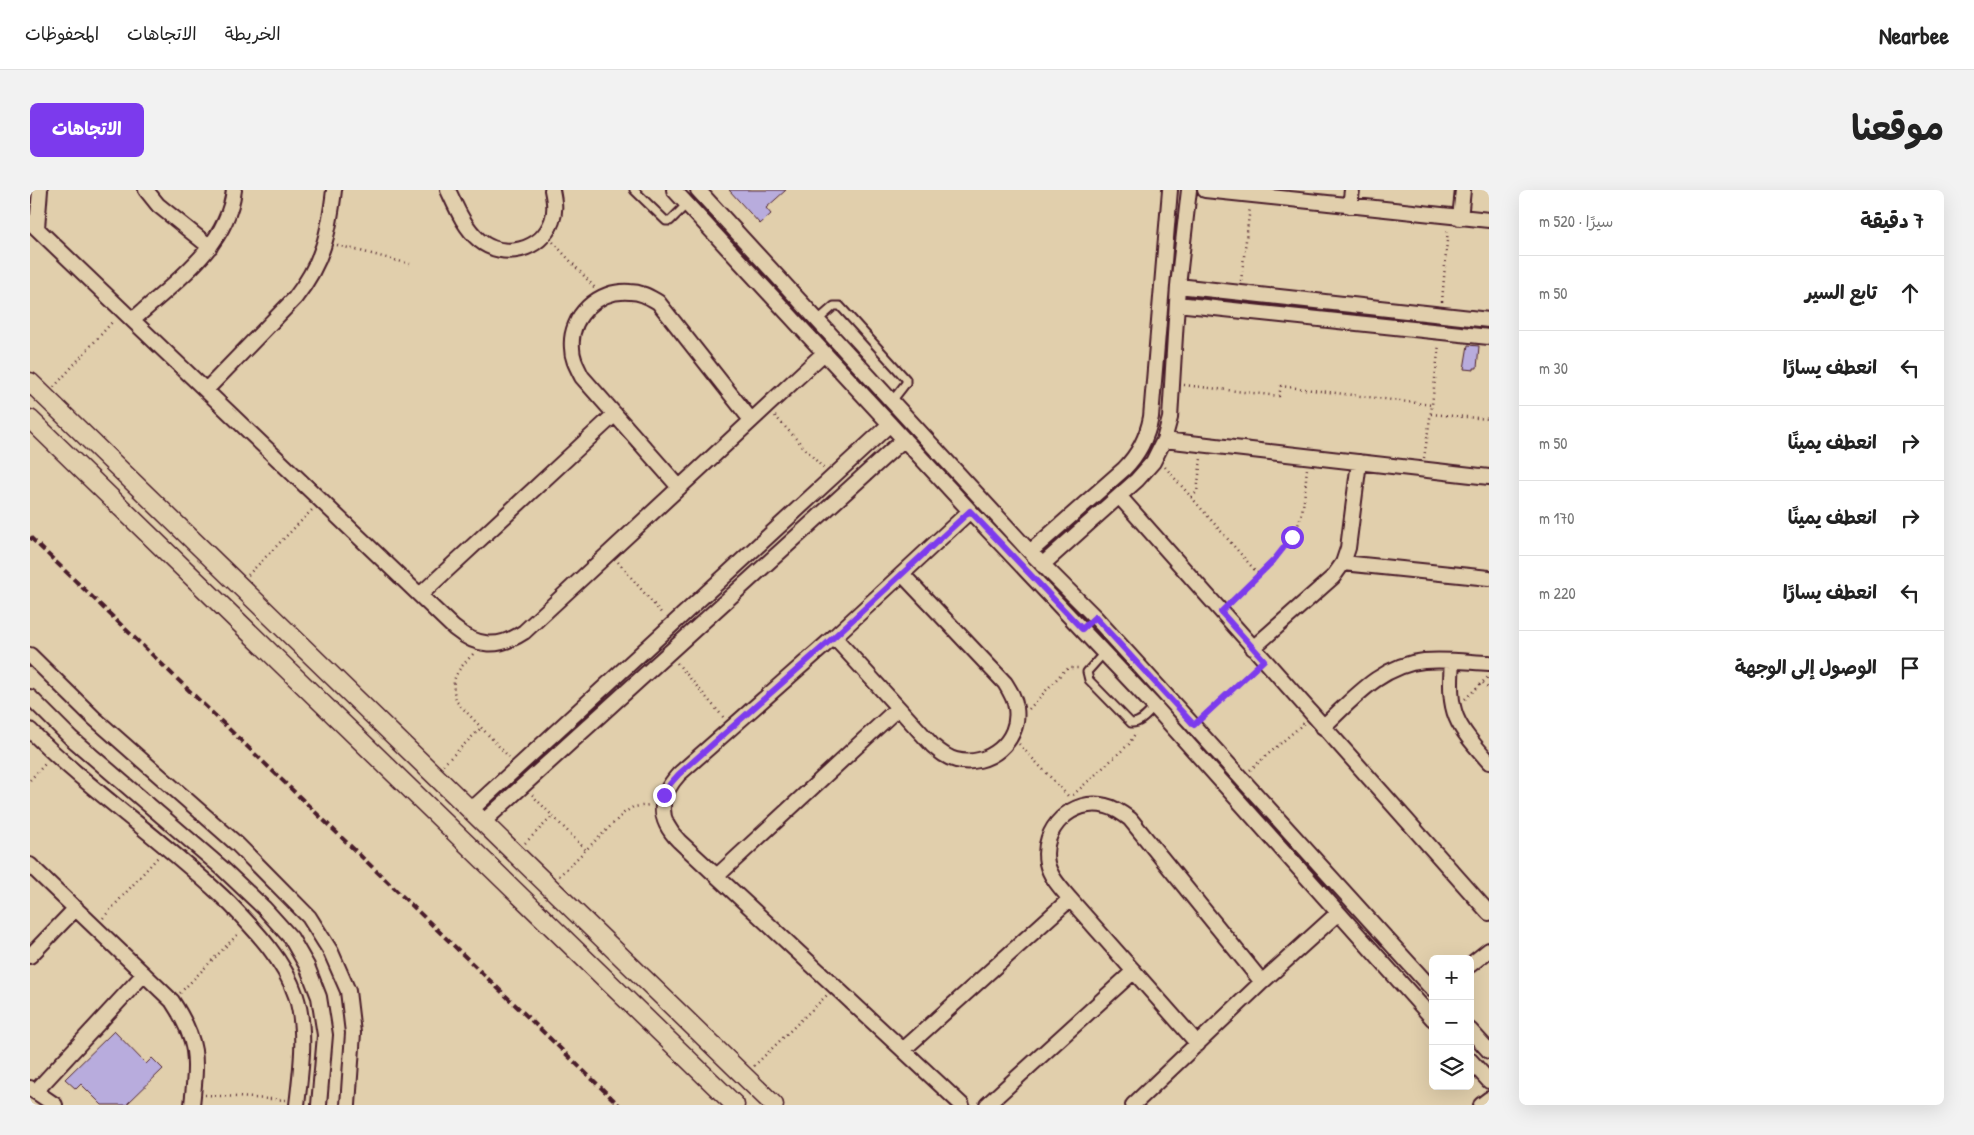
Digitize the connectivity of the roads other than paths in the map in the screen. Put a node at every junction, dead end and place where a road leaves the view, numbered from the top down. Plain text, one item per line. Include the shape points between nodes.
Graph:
1 (40, 190) edge
2 (146, 190) edge
3 (234, 190) edge
4 (334, 190) edge
5 (448, 190) edge
6 (552, 190) edge
7 (634, 190) edge
8 (674, 190) edge
9 (698, 190) edge
10 (1170, 190) edge
11 (1188, 190) edge
12 (1205, 190) edge
13 (1352, 190) edge
14 (1463, 190) edge
15 (687, 204) junction
16 (1350, 206) junction
17 (1455, 217) junction
18 (1489, 220) edge
19 (33, 225) edge
20 (210, 247) junction
21 (1178, 286) junction
22 (1234, 292) junction
23 (1177, 304) junction
24 (1228, 309) junction
25 (128, 315) junction
26 (1447, 316) junction
27 (818, 320) junction
28 (1489, 320) edge
29 (1446, 332) junction
30 (1489, 336) edge
31 (824, 353) junction
32 (866, 372) junction
33 (30, 382) edge
34 (853, 384) junction
35 (1172, 389) junction
36 (206, 390) junction
37 (1153, 394) junction
38 (892, 401) junction
39 (615, 414) junction
40 (30, 420) edge
41 (751, 420) junction
42 (890, 424) junction
43 (904, 439) junction
44 (1164, 440) junction
45 (96, 447) junction
46 (852, 460) junction
47 (1359, 462) junction
48 (77, 465) junction
49 (864, 473) junction
50 (1489, 476) edge
51 (679, 487) junction
52 (1119, 496) junction
53 (970, 511) junction
54 (1070, 517) junction
55 (1081, 530) junction
56 (1030, 552) junction
57 (1343, 563) junction
58 (1042, 565) junction
59 (903, 574) junction
60 (1489, 578) edge
61 (420, 595) junction
62 (268, 614) junction
63 (1095, 617) junction
64 (1082, 629) junction
65 (250, 634) junction
66 (834, 637) junction
67 (1254, 648) junction
68 (1104, 653) junction
69 (30, 655) edge
70 (1452, 662) junction
71 (1489, 663) edge
72 (30, 697) edge
73 (1154, 707) junction
74 (898, 708) junction
75 (1324, 727) junction
76 (30, 730) edge
77 (71, 738) junction
78 (54, 755) junction
79 (1489, 762) edge
80 (508, 777) junction
81 (521, 787) junction
82 (477, 816) junction
83 (181, 832) junction
84 (167, 848) junction
85 (30, 865) edge
86 (717, 876) junction
87 (1070, 899) junction
88 (76, 908) junction
89 (264, 908) junction
90 (1338, 913) junction
91 (1489, 913) edge
92 (249, 923) junction
93 (1489, 950) edge
94 (30, 956) edge
95 (1474, 962) edge
96 (1134, 971) junction
97 (144, 974) junction
98 (1262, 982) junction
99 (1429, 986) edge
100 (1429, 1014) edge
101 (1474, 1034) edge
102 (1198, 1044) junction
103 (903, 1050) junction
104 (1489, 1051) edge
105 (1474, 1064) edge
106 (747, 1079) junction
107 (1489, 1081) edge
108 (32, 1090) edge
109 (1489, 1099) edge
110 (193, 1100) edge
111 (298, 1103) edge
112 (319, 1103) edge
113 (733, 1103) edge
114 (54, 1105) edge
115 (348, 1105) edge
116 (774, 1105) edge
117 (962, 1105) edge
118 (987, 1105) edge
119 (1133, 1105) edge
120 (1481, 1105) edge

1 - 19 street
2 - 20 street via 158,205
3 - 20 street via 230,212
4 - 36 street via 326,242 313,272 295,298
5 - 6 street via 479,240 496,249 514,251 532,246 546,234 553,220 555,204
7 - 15 lane via 666,221 670,221
8 - 15 street
9 - 27 street
10 - 37 street
11 - 21 street
12 - 16 street
13 - 16 street
14 - 17 street
15 - 31 street
16 - 17 street
17 - 18 street
19 - 25 street
20 - 25 street
21 - 22 street
21 - 23 street
22 - 24 street
22 - 26 street
23 - 24 street
23 - 35 street
24 - 29 street
25 - 36 street
26 - 28 street
26 - 29 street
27 - 32 street
27 - 38 lane via 834,306 840,306 906,379
29 - 30 street
31 - 34 street
31 - 41 street
32 - 34 street
32 - 38 street
33 - 45 street
34 - 42 street
35 - 37 street
35 - 44 street via 1170,418
36 - 61 street
37 - 54 street via 1149,429 1139,451 1124,469
38 - 56 street
39 - 41 street via 582,377 574,363 573,331 579,317 602,296 631,292 658,302
39 - 51 street
39 - 61 street
40 - 48 street
41 - 51 street
42 - 43 street
42 - 46 street
43 - 49 street
43 - 53 street
44 - 47 street
44 - 52 street via 1145,471
45 - 48 street
45 - 62 street
46 - 49 street
46 - 80 street
47 - 50 street
47 - 57 street via 1348,548
48 - 65 street
49 - 81 street
51 - 61 street via 524,632 504,642 472,641
52 - 55 street
52 - 67 street
53 - 59 street
53 - 64 street
54 - 55 street
54 - 56 street
55 - 58 street
56 - 58 street
57 - 60 street
57 - 67 street
58 - 63 street
59 - 66 street
59 - 74 street via 1005,683 1014,702 1014,729 1003,747 993,755 968,762 955,760 933,746
62 - 65 street
62 - 82 street
63 - 64 street
63 - 99 street
64 - 68 street
65 - 113 street
66 - 74 street
66 - 86 street via 731,726 670,784 664,795 662,808 670,832
67 - 75 street
68 - 73 street
68 - 73 lane via 1087,672 1089,680 1127,720 1136,723
69 - 115 street via 94,718 238,845 309,917 331,952 348,991 354,1033
70 - 71 street
70 - 75 street via 1426,660 1394,668 1367,686
70 - 79 street via 1453,711 1464,733
72 - 77 street
73 - 90 street
74 - 86 street
75 - 91 street
76 - 78 street
77 - 78 street
77 - 83 street
78 - 84 street
80 - 81 street
80 - 82 street
81 - 82 street
82 - 106 street
83 - 84 street
83 - 89 street
84 - 92 street
85 - 88 street
86 - 103 street
87 - 96 street
87 - 98 street via 1052,875 1047,862 1046,848 1056,823 1074,802 1119,810 1130,819
87 - 103 street
88 - 94 street
88 - 97 street
89 - 92 street
89 - 112 street via 291,938 308,966 319,998 324,1035
90 - 98 street
90 - 100 street
92 - 111 street via 284,970 296,996 302,1024
93 - 95 street
96 - 102 street
96 - 118 street
97 - 108 street
97 - 110 street via 172,1001 191,1036 196,1055
98 - 102 street
101 - 104 street
102 - 119 street
103 - 117 street
105 - 107 street
106 - 113 street
106 - 116 street
108 - 114 street
109 - 120 street
111 - 112 street

